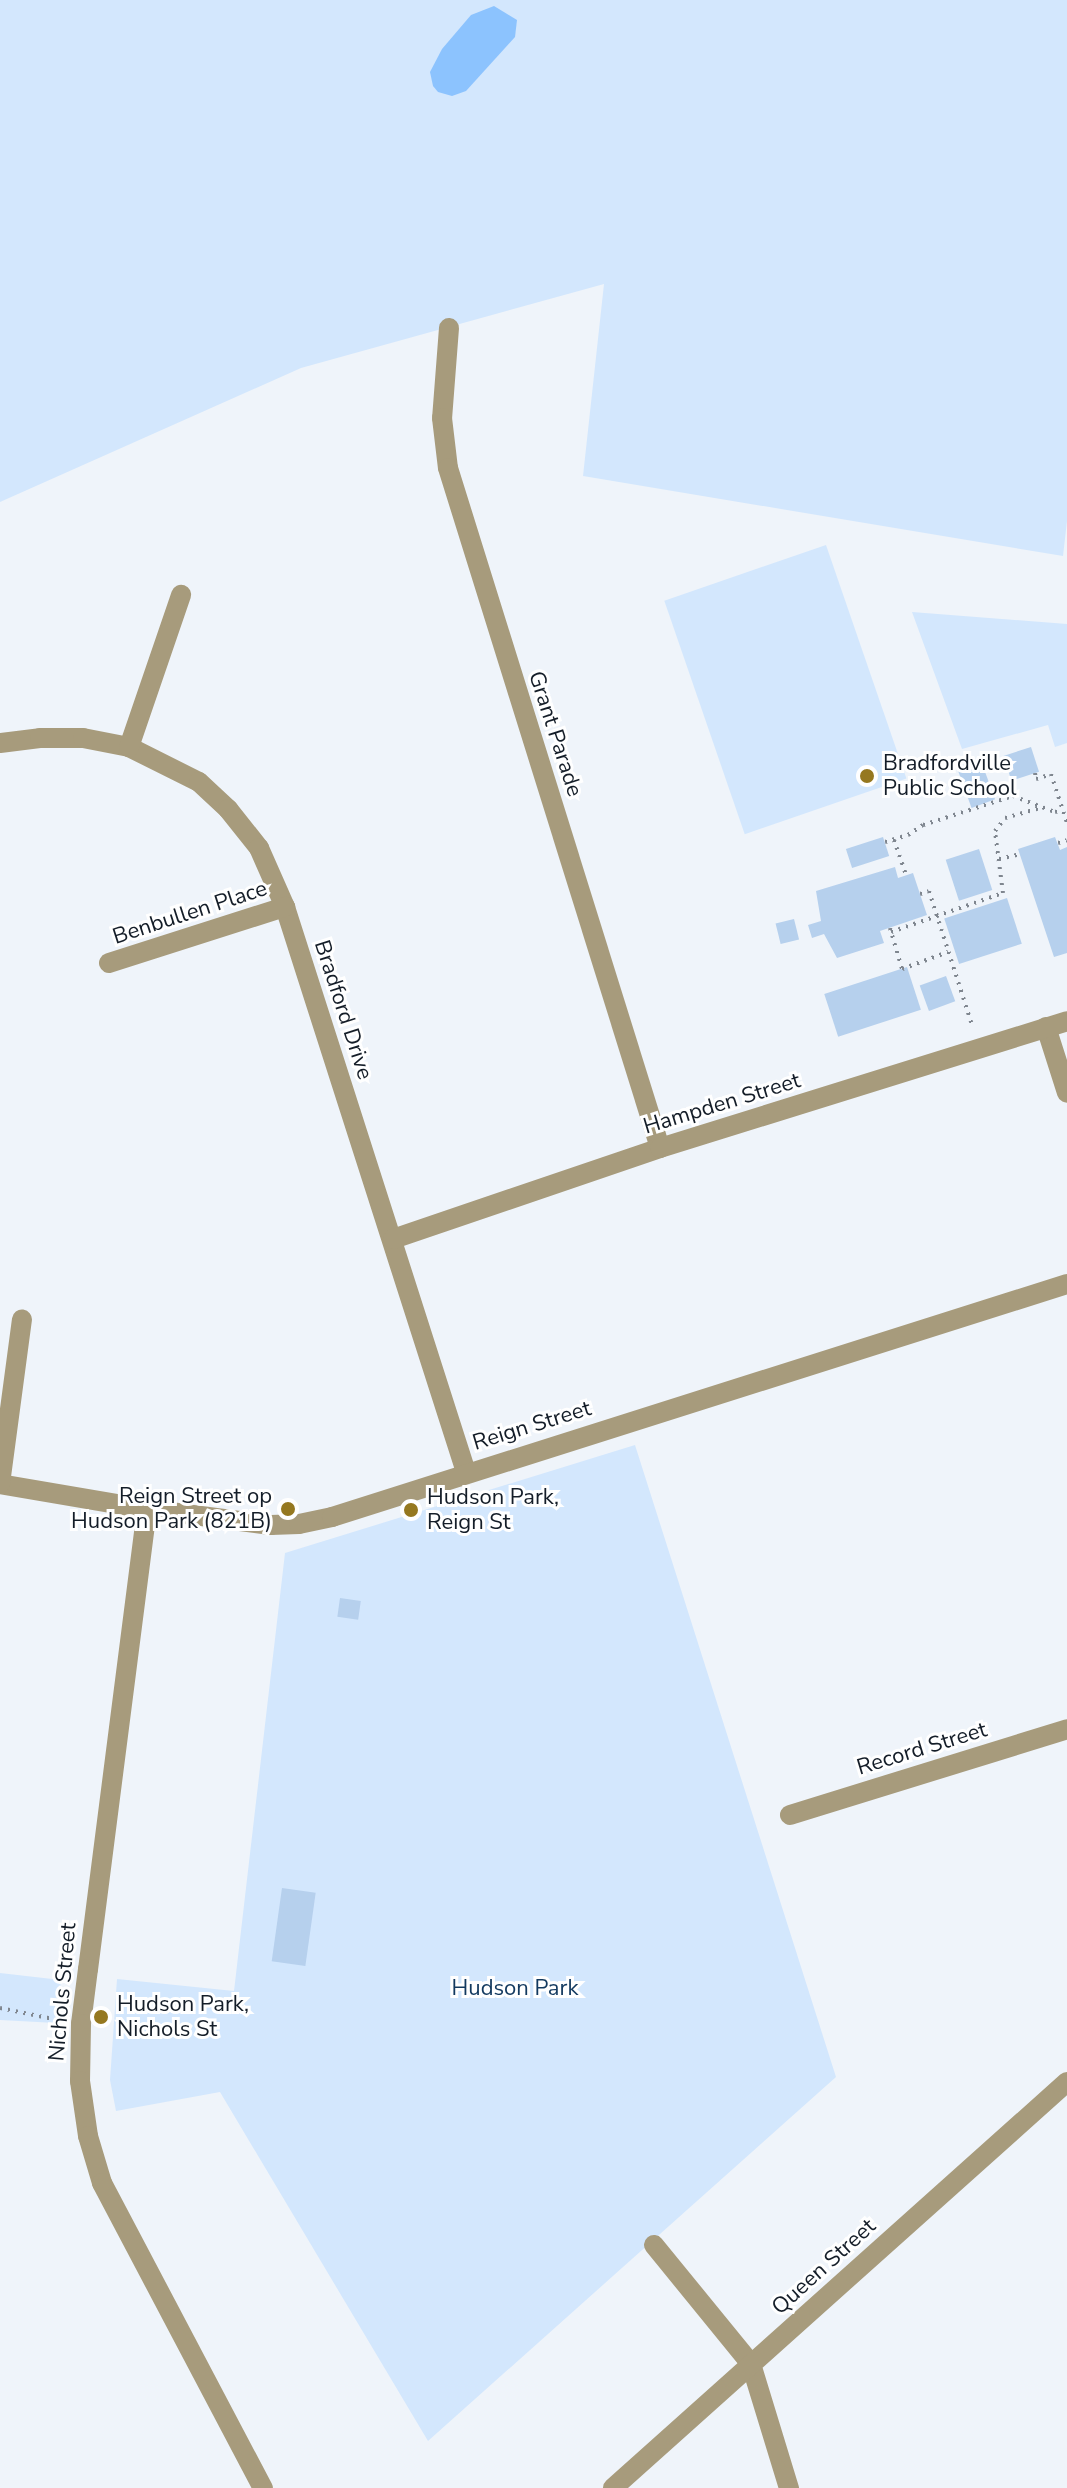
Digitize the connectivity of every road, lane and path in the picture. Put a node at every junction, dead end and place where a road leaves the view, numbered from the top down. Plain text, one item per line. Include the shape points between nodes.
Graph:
1 (449, 328) dead end
2 (181, 595) dead end
3 (0, 743) edge
4 (129, 747) junction
5 (1035, 773) dead end
6 (1067, 801) edge
7 (1060, 803) junction
8 (1043, 807) junction
9 (1062, 810) junction
10 (1067, 823) edge
11 (894, 840) junction
12 (885, 842) dead end
13 (1066, 842) edge
14 (1058, 843) dead end
15 (1020, 854) dead end
16 (999, 859) junction
17 (906, 875) dead end
18 (920, 894) dead end
19 (285, 907) junction
20 (937, 916) junction
21 (948, 952) junction
22 (109, 963) dead end
23 (1067, 1021) edge
24 (972, 1025) dead end
25 (1046, 1027) junction
26 (1067, 1093) edge
27 (660, 1148) junction
28 (393, 1239) junction
29 (1067, 1284) edge
30 (22, 1319) dead end
31 (466, 1472) junction
32 (0, 1484) edge
33 (147, 1509) junction
34 (1067, 1729) edge
35 (790, 1815) dead end
36 (0, 2008) edge
37 (81, 2024) junction
38 (1067, 2082) edge
39 (654, 2245) dead end
40 (751, 2364) junction
41 (263, 2488) edge
42 (613, 2488) edge
43 (789, 2488) edge

1 - 27 street, Grant Parade via 442,418 448,468
2 - 4 street
3 - 4 street, Bradford Drive via 83,738
4 - 19 street, Bradford Drive via 199,782 228,809 259,848
5 - 7 path via 1036,779 1051,774
6 - 7 path
7 - 9 path
8 - 9 path
8 - 11 path via 1013,796 923,825
8 - 16 path via 1005,818 995,831
9 - 10 path
11 - 12 path
11 - 17 path
13 - 14 path
15 - 16 path
16 - 20 path via 1003,893
18 - 20 path via 929,891
19 - 22 street, Benbullen Place
19 - 28 street, Bradford Drive
20 - 21 path
20 - 21 path via 890,930 902,969
21 - 24 path
23 - 25 street, Hampden Street
25 - 26 street
25 - 27 street, Hampden Street
27 - 28 street, Hampden Street
28 - 31 street, Bradford Drive
29 - 31 street, Reign Street
30 - 32 street
31 - 33 street, Reign Street via 299,1524
32 - 33 street, Reign Street
33 - 37 street, Nichols Street
34 - 35 street, Record Street
36 - 37 path
37 - 41 street, Nichols Street via 80,2081 102,2183
38 - 40 street, Queen Street
39 - 40 street
40 - 42 street, Queen Street
40 - 43 street

